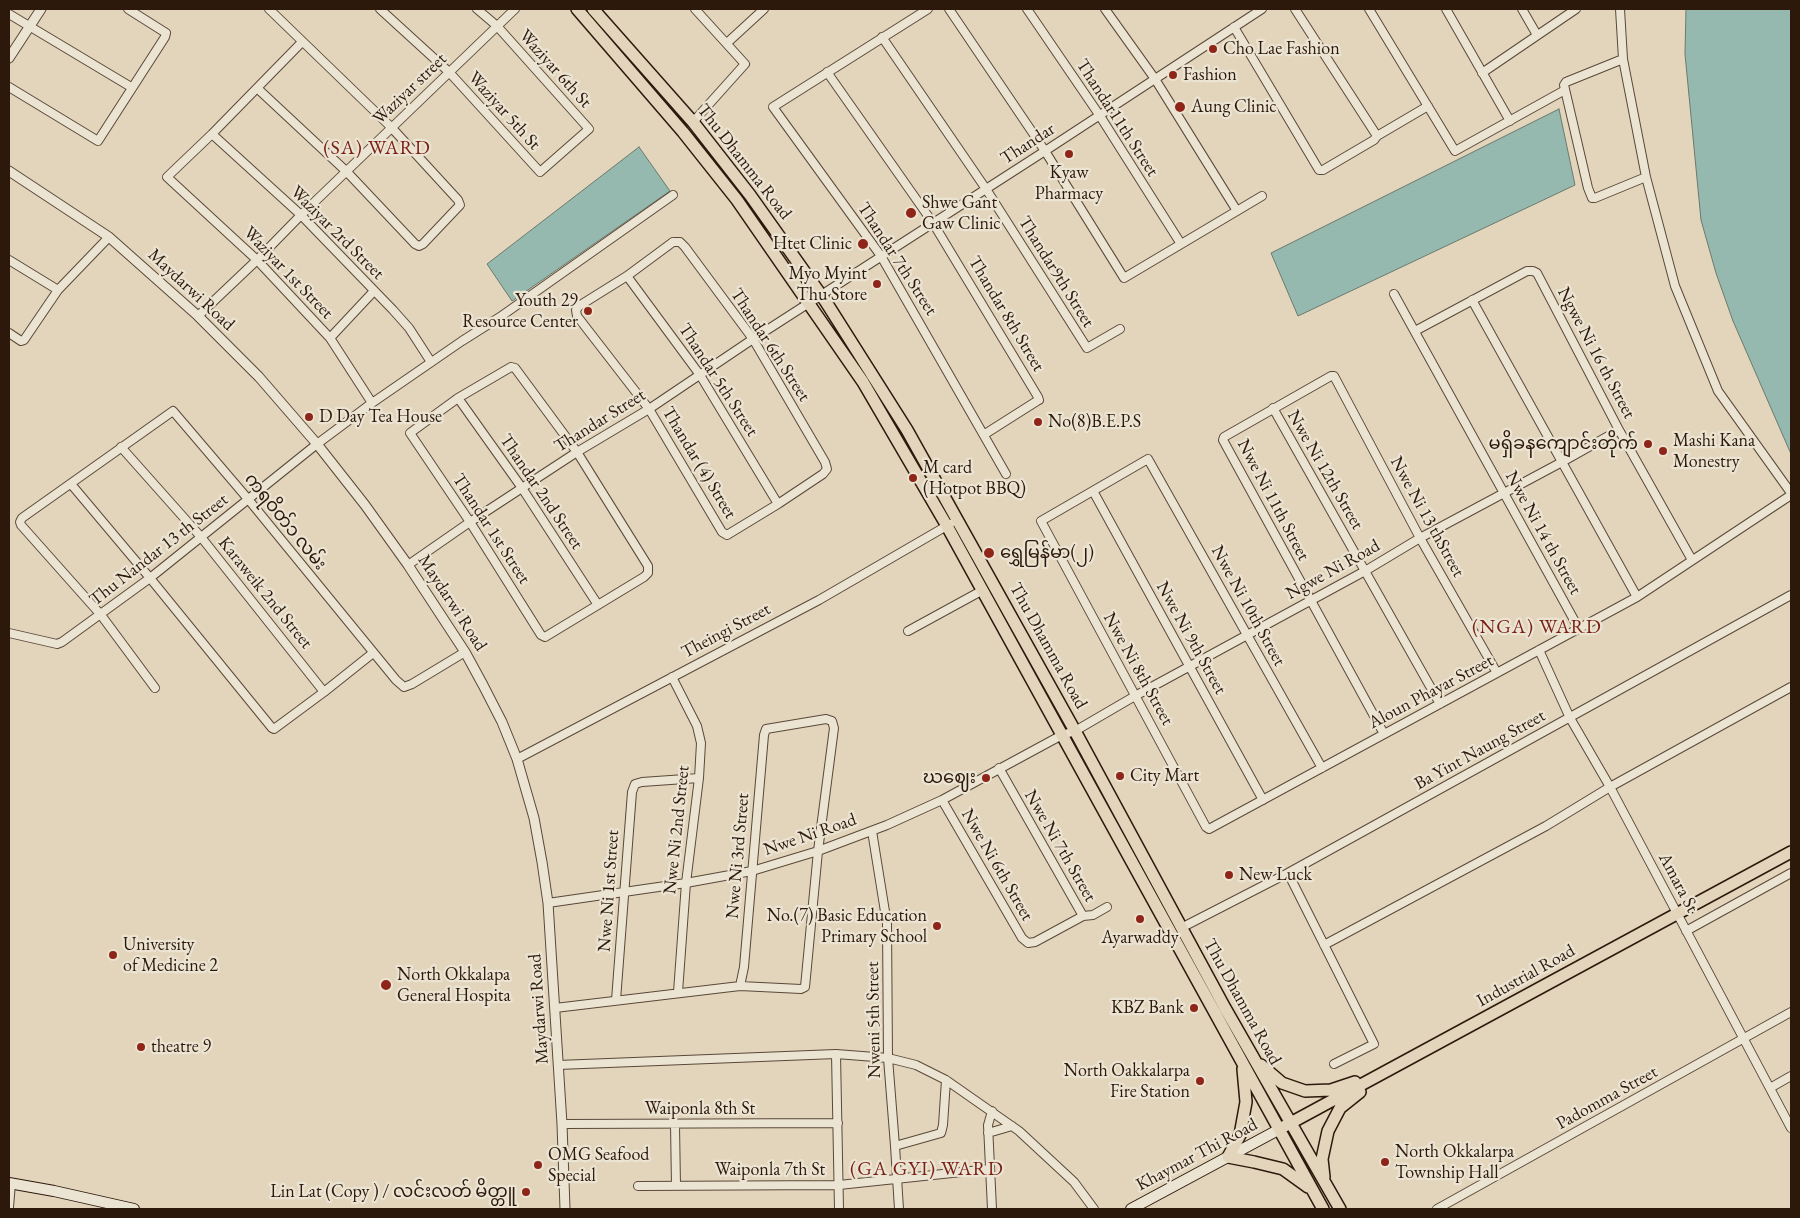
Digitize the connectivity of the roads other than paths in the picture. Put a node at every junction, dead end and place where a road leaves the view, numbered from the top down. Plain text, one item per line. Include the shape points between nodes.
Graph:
1 (41, 9) edge
2 (128, 9) edge
3 (269, 9) edge
4 (380, 9) edge
5 (477, 9) edge
6 (515, 9) edge
7 (577, 9) edge
8 (593, 9) edge
9 (694, 9) edge
10 (764, 9) edge
11 (928, 9) edge
12 (950, 9) edge
13 (1027, 9) edge
14 (1105, 9) edge
15 (1262, 9) edge
16 (1295, 9) edge
17 (1369, 9) edge
18 (1446, 9) edge
19 (1522, 9) edge
20 (1576, 9) edge
21 (1620, 9) edge
22 (9, 14) edge
23 (29, 26) junction
24 (497, 26) junction
25 (1234, 27) junction
26 (1538, 35) junction
27 (882, 37) junction
28 (302, 42) junction
29 (727, 43) junction
30 (9, 58) edge
31 (1623, 59) junction
32 (449, 72) junction
33 (826, 72) junction
34 (1482, 73) junction
35 (1154, 79) junction
36 (9, 87) edge
37 (132, 87) junction
38 (257, 88) junction
39 (1566, 90) junction
40 (1428, 106) junction
41 (1100, 116) junction
42 (1510, 121) junction
43 (692, 122) junction
44 (391, 127) junction
45 (212, 134) junction
46 (1377, 136) junction
47 (1045, 152) junction
48 (9, 171) edge
49 (347, 172) junction
50 (540, 172) joint
51 (1646, 177) junction
52 (986, 188) junction
53 (673, 195) dead end
54 (1262, 196) dead end
55 (1237, 211) junction
56 (301, 215) junction
57 (933, 223) junction
58 (109, 237) junction
59 (1181, 244) junction
60 (882, 257) junction
61 (9, 260) edge
62 (257, 260) junction
63 (627, 276) junction
64 (58, 290) junction
65 (374, 291) junction
66 (1394, 294) dead end
67 (821, 297) junction
68 (1472, 300) junction
69 (810, 304) junction
70 (198, 316) junction
71 (1120, 329) dead end
72 (1415, 331) junction
73 (9, 333) edge
74 (330, 338) junction
75 (753, 339) junction
76 (431, 362) junction
77 (700, 375) junction
78 (458, 398) junction
79 (372, 403) junction
80 (1273, 408) junction
81 (648, 409) junction
82 (1619, 430) junction
83 (985, 434) junction
84 (317, 444) junction
85 (121, 448) junction
86 (577, 452) junction
87 (1562, 462) junction
88 (1006, 474) dead end
89 (71, 484) junction
90 (522, 488) junction
91 (1093, 491) junction
92 (1504, 493) junction
93 (1791, 494) edge
94 (248, 499) junction
95 (778, 504) junction
96 (958, 519) junction
97 (470, 522) junction
98 (947, 526) junction
99 (200, 537) junction
100 (1420, 538) junction
101 (1692, 560) junction
102 (408, 565) junction
103 (1365, 570) junction
104 (150, 578) junction
105 (983, 590) junction
106 (1791, 595) edge
107 (1637, 597) junction
108 (1310, 600) junction
109 (598, 605) junction
110 (101, 615) junction
111 (1579, 629) junction
112 (908, 632) dead end
113 (9, 633) edge
114 (1247, 635) junction
115 (1539, 650) junction
116 (465, 652) junction
117 (373, 653) junction
118 (1190, 667) junction
119 (1496, 673) junction
120 (672, 676) junction
121 (1791, 687) edge
122 (156, 688) dead end
123 (324, 692) junction
124 (1136, 696) junction
125 (1440, 704) junction
126 (1570, 718) junction
127 (1075, 731) junction
128 (1384, 734) junction
129 (1062, 735) junction
130 (517, 759) junction
131 (999, 768) junction
132 (1322, 768) junction
133 (699, 778) junction
134 (1610, 787) junction
135 (942, 800) junction
136 (1263, 800) junction
137 (1209, 829) joint
138 (872, 831) junction
139 (818, 851) junction
140 (1791, 852) edge
141 (752, 870) junction
142 (1288, 873) junction
143 (1791, 873) edge
144 (686, 883) junction
145 (624, 892) junction
146 (548, 903) junction
147 (1107, 907) dead end
148 (1677, 914) junction
149 (1082, 916) junction
150 (1181, 928) junction
151 (1686, 931) junction
152 (1324, 945) junction
153 (740, 986) junction
154 (678, 992) junction
155 (616, 1000) junction
156 (555, 1008) junction
157 (1791, 1012) edge
158 (1744, 1038) junction
159 (836, 1054) junction
160 (888, 1058) junction
161 (1253, 1059) junction
162 (1242, 1064) junction
163 (1334, 1064) dead end
164 (558, 1065) junction
165 (1385, 1073) junction
166 (1791, 1076) edge
167 (946, 1080) junction
168 (1770, 1088) junction
169 (992, 1111) junction
170 (838, 1123) junction
171 (562, 1124) junction
172 (1290, 1124) junction
173 (675, 1125) junction
174 (1012, 1126) junction
175 (1791, 1128) edge
176 (1278, 1130) junction
177 (988, 1133) junction
178 (895, 1146) junction
179 (1228, 1157) junction
180 (990, 1169) junction
181 (897, 1180) junction
182 (10, 1183) edge
183 (1326, 1184) junction
184 (839, 1185) junction
185 (638, 1186) dead end
186 (676, 1186) junction
187 (1313, 1191) junction
188 (9, 1207) edge
189 (134, 1209) edge
190 (565, 1209) edge
191 (839, 1209) edge
192 (898, 1209) edge
193 (992, 1209) edge
194 (1094, 1209) edge
195 (1131, 1209) edge
196 (1323, 1209) edge
197 (1340, 1209) edge
198 (1437, 1209) edge

1 - 23 street
2 - 37 street via 166,33
3 - 28 street
4 - 32 street, Waziyar 5th St
5 - 24 street, Waziyar 6th St
6 - 24 street, Waziyar street
7 - 69 main road, Thu Dhamma Road via 737,200
8 - 43 main road, Thu Dhamma Road
9 - 29 street
10 - 29 street
11 - 27 street
12 - 47 street
13 - 41 street, Thandar11th Street
14 - 35 street
15 - 25 street, Thandar
16 - 46 street
17 - 40 street
18 - 34 street
19 - 26 street
20 - 26 street
21 - 31 street
22 - 23 street
23 - 30 street
23 - 37 street
24 - 32 street, Waziyar street
24 - 50 street, Waziyar 6th St via 589,129
25 - 35 street, Thandar
25 - 46 street via 1319,170
26 - 34 street
27 - 33 street
27 - 52 street, Thandar9th Street
28 - 38 street
28 - 44 street
29 - 43 street via 745,64
31 - 39 street via 1566,82
31 - 51 street
32 - 44 street, Waziyar street
32 - 50 street, Waziyar 5th St
33 - 57 street, Thandar 8th Street
33 - 60 street, Thandar 7th Street via 773,107
34 - 42 street
35 - 41 street, Thandar
35 - 55 street
36 - 37 street via 98,141
38 - 45 street
38 - 49 street
39 - 42 street
39 - 51 street via 1592,198
40 - 42 street via 1455,152
40 - 46 street
41 - 47 street, Thandar
41 - 59 street, Thandar11th Street
43 - 67 main road, Thu Dhamma Road via 750,195
44 - 49 street, Waziyar street
44 - 49 street via 460,204 430,237 419,246
45 - 56 street, Waziyar 2rd Street
45 - 62 street, Waziyar 1st Street via 167,178
47 - 52 street, Thandar
47 - 59 street via 1124,278
48 - 58 street, Maydarwi Road
49 - 56 street, Waziyar street
51 - 93 street via 1675,286 1718,391
52 - 57 street, Thandar
52 - 71 street, Thandar9th Street via 1087,348
53 - 76 street, Thu Nandar 13 th Street
54 - 55 street
55 - 59 street
56 - 62 street, Waziyar street
56 - 65 street, Waziyar 2rd Street
57 - 60 street, Thandar
57 - 83 street, Thandar 8th Street via 1039,400
58 - 64 street
58 - 70 street, Maydarwi Road
60 - 67 street, Thandar
60 - 83 street, Thandar 7th Street
61 - 64 street
62 - 70 street, Waziyar street
62 - 74 street, Waziyar 1st Street
63 - 75 street, Thandar 6th Street via 673,242 680,242
63 - 77 street, Thandar 5th Street
63 - 81 street, Thandar (4) Street via 576,310 577,316
64 - 73 street via 21,341
65 - 74 street
65 - 76 street, Waziyar 2rd Street via 409,328
66 - 72 street, Nwe Ni 14 th Street
67 - 69 street, Thandar
67 - 96 main road, Thu Dhamma Road via 908,430
68 - 72 street
68 - 82 street, Ngwe Ni 16 th Street via 1527,271 1537,273
68 - 87 street
69 - 75 street, Thandar Street
69 - 98 main road, Thu Dhamma Road via 863,382
70 - 84 street, Maydarwi Road via 259,377
72 - 92 street, Nwe Ni 14 th Street
74 - 79 street, Waziyar 1st Street
75 - 77 street, Thandar Street
75 - 95 street, Thandar 6th Street via 827,469
76 - 79 street, Thu Nandar 13 th Street
77 - 81 street, Thandar Street
77 - 95 street, Thandar 5th Street
78 - 86 street via 510,367 515,368
78 - 90 street, Thandar 2nd Street
78 - 97 street, Thandar 1st Street via 412,430 411,436
79 - 84 street, Thu Nandar 13 th Street
80 - 100 street, Nwe Ni 13 thStreet via 1333,376
80 - 103 street, Nwe Ni 12th Street
80 - 108 street, Nwe Ni 11th Street via 1223,438
81 - 86 street, Thandar Street
81 - 95 street, Thandar (4) Street via 722,532 728,535
82 - 87 street, Ngwe Ni Road
82 - 101 street, Ngwe Ni 16 th Street
83 - 88 street, Thandar 7th Street
84 - 94 street, Thu Nandar 13 th Street
84 - 102 street, Maydarwi Road
85 - 89 street
85 - 94 street, ကရဝိတ်၁ လမ်း via 173,411
85 - 99 street, Karaweik 2nd Street
86 - 90 street, Thandar Street
86 - 109 street via 648,566 644,577
87 - 92 street, Ngwe Ni Road
87 - 107 street
89 - 104 street
89 - 110 street via 20,522
90 - 97 street, Thandar Street
90 - 109 street, Thandar 2nd Street
91 - 114 street, Nwe Ni 10th Street via 1148,459
91 - 118 street, Nwe Ni 9th Street
91 - 124 street, Nwe Ni 8th Street via 1040,522
92 - 100 street, Ngwe Ni Road
92 - 111 street, Nwe Ni 14 th Street
93 - 101 street, Aloun Phayar Street
94 - 99 street, Thu Nandar 13 th Street
94 - 117 street, ကရဝိတ်၁ လမ်း
96 - 98 street, Theingi Street
96 - 127 main road, Thu Dhamma Road
97 - 102 street, Thandar Street
97 - 109 street, Thandar 1st Street via 541,635 546,637
98 - 105 main road, Thu Dhamma Road
98 - 120 street, Theingi Street via 818,600
99 - 104 street, Thu Nandar 13 th Street
99 - 123 street, Karaweik 2nd Street
100 - 103 street, Ngwe Ni Road
100 - 119 street, Nwe Ni 13 thStreet
101 - 107 street, Aloun Phayar Street
102 - 116 street, Maydarwi Road
103 - 108 street, Ngwe Ni Road
103 - 125 street, Nwe Ni 12th Street
104 - 110 street, Thu Nandar 13 th Street
104 - 123 street via 272,728
105 - 112 street
105 - 129 main road, Thu Dhamma Road
106 - 126 street, Ba Yint Naung Street
107 - 111 street, Aloun Phayar Street
108 - 114 street, Ngwe Ni Road
108 - 128 street, Nwe Ni 11th Street
110 - 113 street, Thu Nandar 13 th Street via 57,644
110 - 122 street
111 - 115 street, Aloun Phayar Street
114 - 118 street, Ngwe Ni Road
114 - 132 street, Nwe Ni 10th Street
115 - 119 street, Aloun Phayar Street
115 - 126 street, Amara St
116 - 117 street, ကရဝိတ်၁ လမ်း via 404,687
116 - 130 street, Maydarwi Road via 502,722
117 - 123 street
118 - 124 street, Ngwe Ni Road
118 - 136 street, Nwe Ni 9th Street
119 - 125 street, Aloun Phayar Street
120 - 130 street, Theingi Street
120 - 133 street, Nwe Ni 2nd Street via 697,726 701,743
121 - 134 street
124 - 127 street, Ngwe Ni Road
124 - 137 street, Nwe Ni 8th Street
125 - 128 street, Aloun Phayar Street
126 - 134 street, Amara St
126 - 142 street, Ba Yint Naung Street
127 - 129 street, Ngwe Ni Road
127 - 150 main road, Thu Dhamma Road
128 - 132 street, Aloun Phayar Street
129 - 131 street, Nwe Ni Road
129 - 162 main road, Thu Dhamma Road
130 - 146 street, Maydarwi Road via 534,818
131 - 135 street, Nwe Ni Road
131 - 149 street, Nwe Ni 7th Street
132 - 136 street, Aloun Phayar Street
133 - 144 street, Nwe Ni 2nd Street
133 - 145 street, Nwe Ni 1st Street via 635,784
134 - 148 street, Amara St
134 - 152 street via 1546,826
135 - 138 street, Nwe Ni Road
135 - 149 street, Nwe Ni 6th Street via 1022,938 1028,943
136 - 137 street, Aloun Phayar Street
138 - 139 street, Nwe Ni Road
138 - 160 street, Nweni 5th Street via 886,924
139 - 141 street, Nwe Ni Road
139 - 141 street, Nwe Ni 3rd Street via 834,728 832,721 826,719 766,730
139 - 153 street via 806,987 801,990
140 - 148 main road, Industrial Road
141 - 144 street, Nwe Ni Road
141 - 153 street, Nwe Ni 3rd Street
142 - 150 street, Ba Yint Naung Street
142 - 152 street
143 - 151 street
144 - 145 street, Nwe Ni Road
144 - 154 street, Nwe Ni 2nd Street
145 - 146 street, Nwe Ni Road
145 - 155 street, Nwe Ni 1st Street
146 - 156 street, Maydarwi Road
147 - 149 street, Nwe Ni 7th Street via 1093,915
148 - 151 street, Amara St
148 - 165 main road, Industrial Road
150 - 161 main road, Thu Dhamma Road
151 - 158 street, Amara St
152 - 163 street via 1374,1044
153 - 154 street
154 - 155 street
155 - 156 street
156 - 164 street, Maydarwi Road
157 - 158 street, Padomma Street
158 - 168 street, Amara St
158 - 198 street, Padomma Street
159 - 160 street
159 - 164 street
159 - 170 street
160 - 167 street via 916,1065
160 - 178 street, Nweni 5th Street
161 - 165 main road via 1282,1083 1305,1092 1331,1090
161 - 172 main road, Thu Dhamma Road
162 - 176 main road, Thu Dhamma Road
162 - 179 main road via 1246,1102 1240,1135
164 - 171 street, Maydarwi Road
165 - 172 main road, Industrial Road
165 - 183 main road via 1340,1108 1328,1131 1322,1159
166 - 168 street
167 - 169 street
167 - 178 street via 941,1133
168 - 175 street, Amara St
169 - 174 street
169 - 177 street
170 - 173 street, Waiponla 8th St
170 - 184 street
171 - 173 street, Waiponla 8th St
171 - 190 street, Maydarwi Road
172 - 176 main road, Industrial Road
172 - 183 main road, Thu Dhamma Road
173 - 186 street
174 - 177 street
174 - 194 street via 1074,1182
176 - 179 main road, Khaymar Thi Road
176 - 187 main road, Thu Dhamma Road
177 - 180 street
178 - 181 street, Nweni 5th Street
179 - 187 main road via 1283,1169
179 - 195 main road, Khaymar Thi Road
180 - 181 street, Waiponla 7th St
180 - 193 street
181 - 184 street, Waiponla 7th St
181 - 192 street, Nweni 5th Street
182 - 188 street
182 - 189 main road
183 - 197 main road, Thu Dhamma Road
184 - 186 street, Waiponla 7th St
184 - 191 street
185 - 186 street, Waiponla 7th St
187 - 196 main road, Thu Dhamma Road

